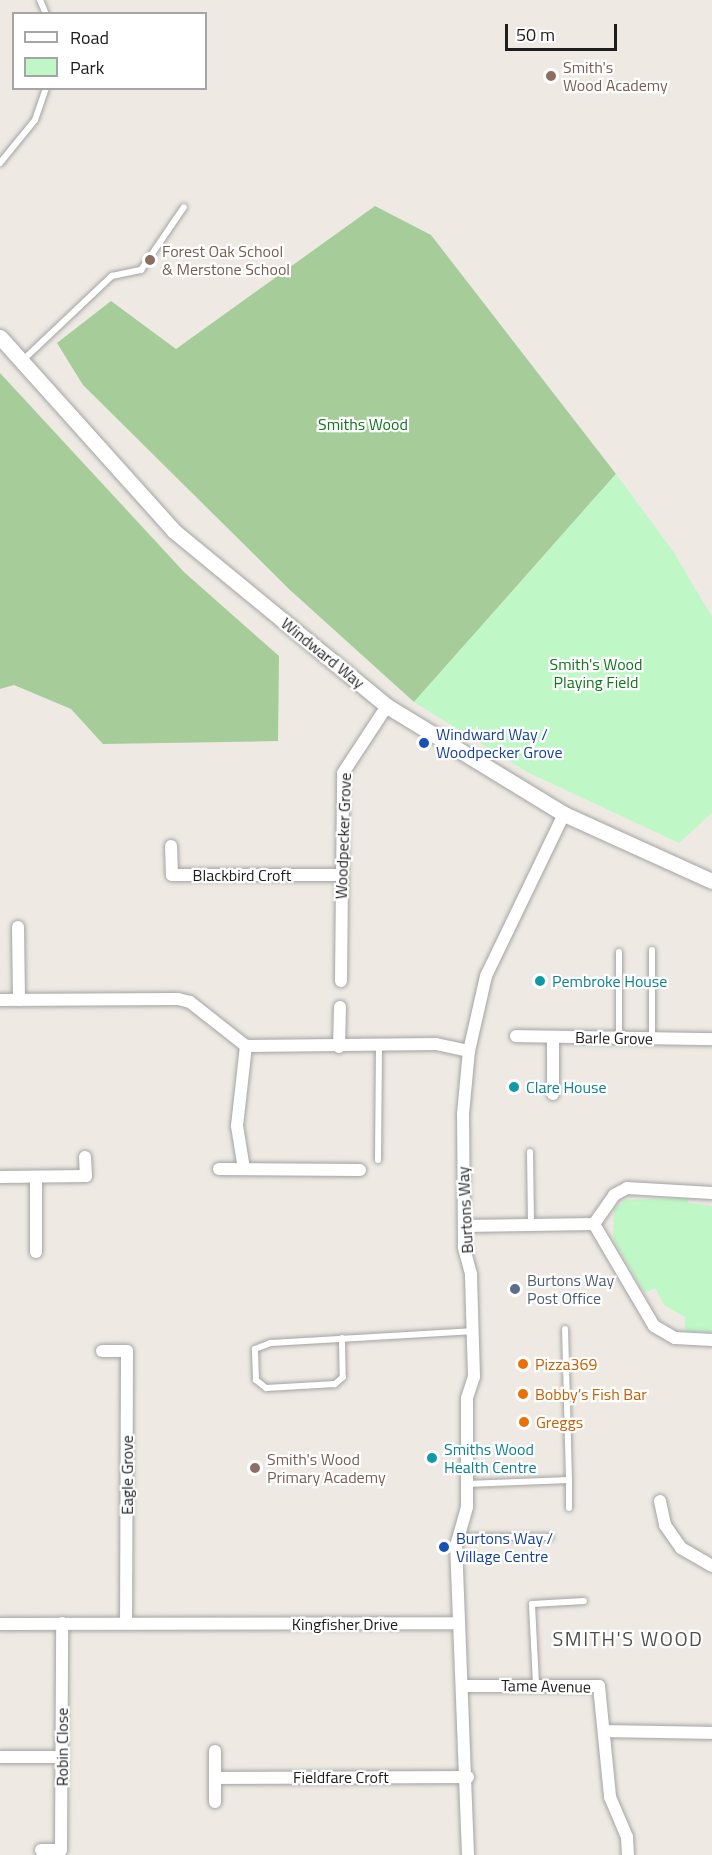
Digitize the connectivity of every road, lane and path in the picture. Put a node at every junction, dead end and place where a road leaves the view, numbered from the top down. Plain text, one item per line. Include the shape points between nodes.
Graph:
1 (45, 90) edge
2 (0, 163) edge
3 (184, 207) dead end
4 (0, 337) edge
5 (22, 362) junction
6 (387, 706) junction
7 (564, 814) junction
8 (171, 846) dead end
9 (340, 875) junction
10 (712, 882) edge
11 (18, 927) dead end
12 (652, 950) dead end
13 (619, 952) dead end
14 (341, 981) dead end
15 (0, 1000) edge
16 (19, 1000) junction
17 (340, 1006) dead end
18 (516, 1036) dead end
19 (553, 1037) junction
20 (619, 1038) junction
21 (652, 1038) junction
22 (712, 1039) edge
23 (246, 1046) junction
24 (379, 1046) junction
25 (339, 1047) junction
26 (469, 1051) junction
27 (553, 1094) dead end
28 (530, 1152) dead end
29 (85, 1157) dead end
30 (378, 1160) dead end
31 (219, 1169) dead end
32 (244, 1169) junction
33 (360, 1170) dead end
34 (0, 1177) edge
35 (36, 1177) junction
36 (712, 1193) edge
37 (594, 1224) junction
38 (531, 1225) junction
39 (464, 1226) junction
40 (36, 1252) dead end
41 (565, 1329) dead end
42 (471, 1330) junction
43 (342, 1338) junction
44 (712, 1340) edge
45 (102, 1351) dead end
46 (569, 1480) junction
47 (466, 1484) junction
48 (660, 1501) dead end
49 (570, 1508) dead end
50 (459, 1537) junction
51 (550, 1537) dead end
52 (712, 1566) edge
53 (584, 1601) dead end
54 (62, 1623) junction
55 (126, 1623) junction
56 (458, 1623) junction
57 (0, 1624) edge
58 (536, 1684) junction
59 (463, 1686) junction
60 (608, 1731) junction
61 (712, 1733) edge
62 (215, 1752) dead end
63 (0, 1757) edge
64 (62, 1757) junction
65 (468, 1777) junction
66 (215, 1778) junction
67 (215, 1802) dead end
68 (41, 1850) dead end
69 (468, 1855) edge
70 (628, 1855) edge

1 - 2 lane via 35,120
3 - 5 lane via 141,270 106,280
4 - 5 street, Windward Way
5 - 6 street, Windward Way via 174,531
6 - 7 street, Windward Way
6 - 9 street, Woodpecker Grove via 343,773
7 - 10 street, Windward Way
7 - 26 street, Burtons Way via 486,976
8 - 9 street, Blackbird Croft via 172,875
9 - 14 street, Woodpecker Grove
11 - 16 street
12 - 21 lane
13 - 20 lane
15 - 16 street
16 - 23 street via 190,1002
17 - 25 street
18 - 19 street, Barle Grove
19 - 20 street, Barle Grove
19 - 27 street
20 - 21 street, Barle Grove
21 - 22 street, Barle Grove
23 - 25 street
23 - 32 street via 237,1126
24 - 25 street
24 - 26 street via 436,1044
24 - 30 lane
26 - 39 street, Burtons Way
28 - 38 lane
29 - 35 street via 86,1176
31 - 32 street
32 - 33 street
34 - 35 street
35 - 40 street
36 - 37 street via 627,1188 614,1196
37 - 38 street
37 - 44 street via 654,1326 675,1338
38 - 39 street
39 - 42 street, Burtons Way via 471,1274
41 - 46 lane
42 - 43 lane
42 - 47 street, Burtons Way
43 - 43 lane via 271,1343 255,1349 256,1380 266,1388 335,1384 343,1377
45 - 55 street, Eagle Grove via 127,1351
46 - 47 lane
46 - 49 lane
47 - 50 street, Burtons Way
48 - 52 street via 665,1525 681,1548
50 - 51 lane
50 - 56 street, Burtons Way
53 - 58 lane via 532,1604
54 - 55 street, Kingfisher Drive
54 - 57 street, Kingfisher Drive
54 - 64 street, Robin Close
55 - 56 street, Kingfisher Drive
56 - 59 street
58 - 59 street, Tame Avenue
58 - 60 street, Tame Avenue via 599,1686
59 - 65 street
60 - 61 street
60 - 70 street, Tame Avenue via 610,1797 627,1837
62 - 66 street
63 - 64 street
64 - 68 street, Robin Close via 62,1850
65 - 66 street, Fieldfare Croft
65 - 69 street
66 - 67 street

